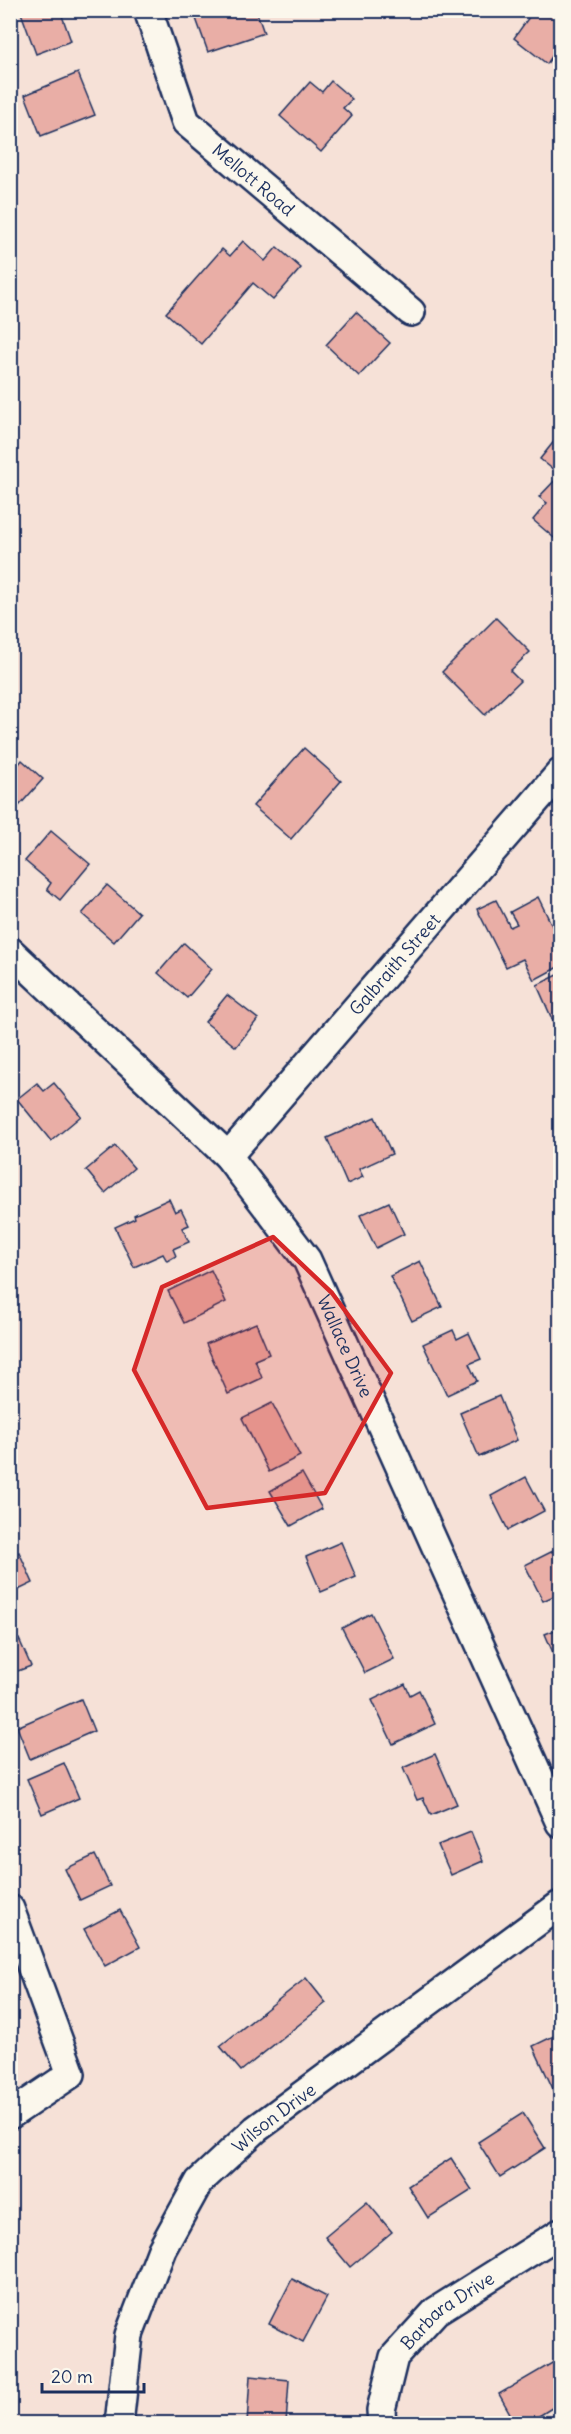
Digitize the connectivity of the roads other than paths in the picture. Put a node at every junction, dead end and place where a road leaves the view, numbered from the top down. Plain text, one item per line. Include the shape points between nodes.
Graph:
1 (148, 10) edge
2 (411, 312) dead end
3 (561, 773) edge
4 (10, 951) edge
5 (228, 1156) junction
6 (561, 1823) edge
7 (561, 1905) edge
8 (10, 1909) edge
9 (10, 2115) edge
10 (561, 2233) edge
11 (119, 2424) edge
12 (382, 2424) edge

1 - 2 street, Mellott Road via 186,122
3 - 5 street, Galbraith Street
4 - 5 street, Wallace Drive
5 - 6 street, Wallace Drive via 307,1260
7 - 11 street, Wilson Drive via 256,2129 199,2182 162,2249 129,2335
8 - 9 street via 70,2074
10 - 12 street, Barbara Drive via 436,2311 394,2357 381,2410

